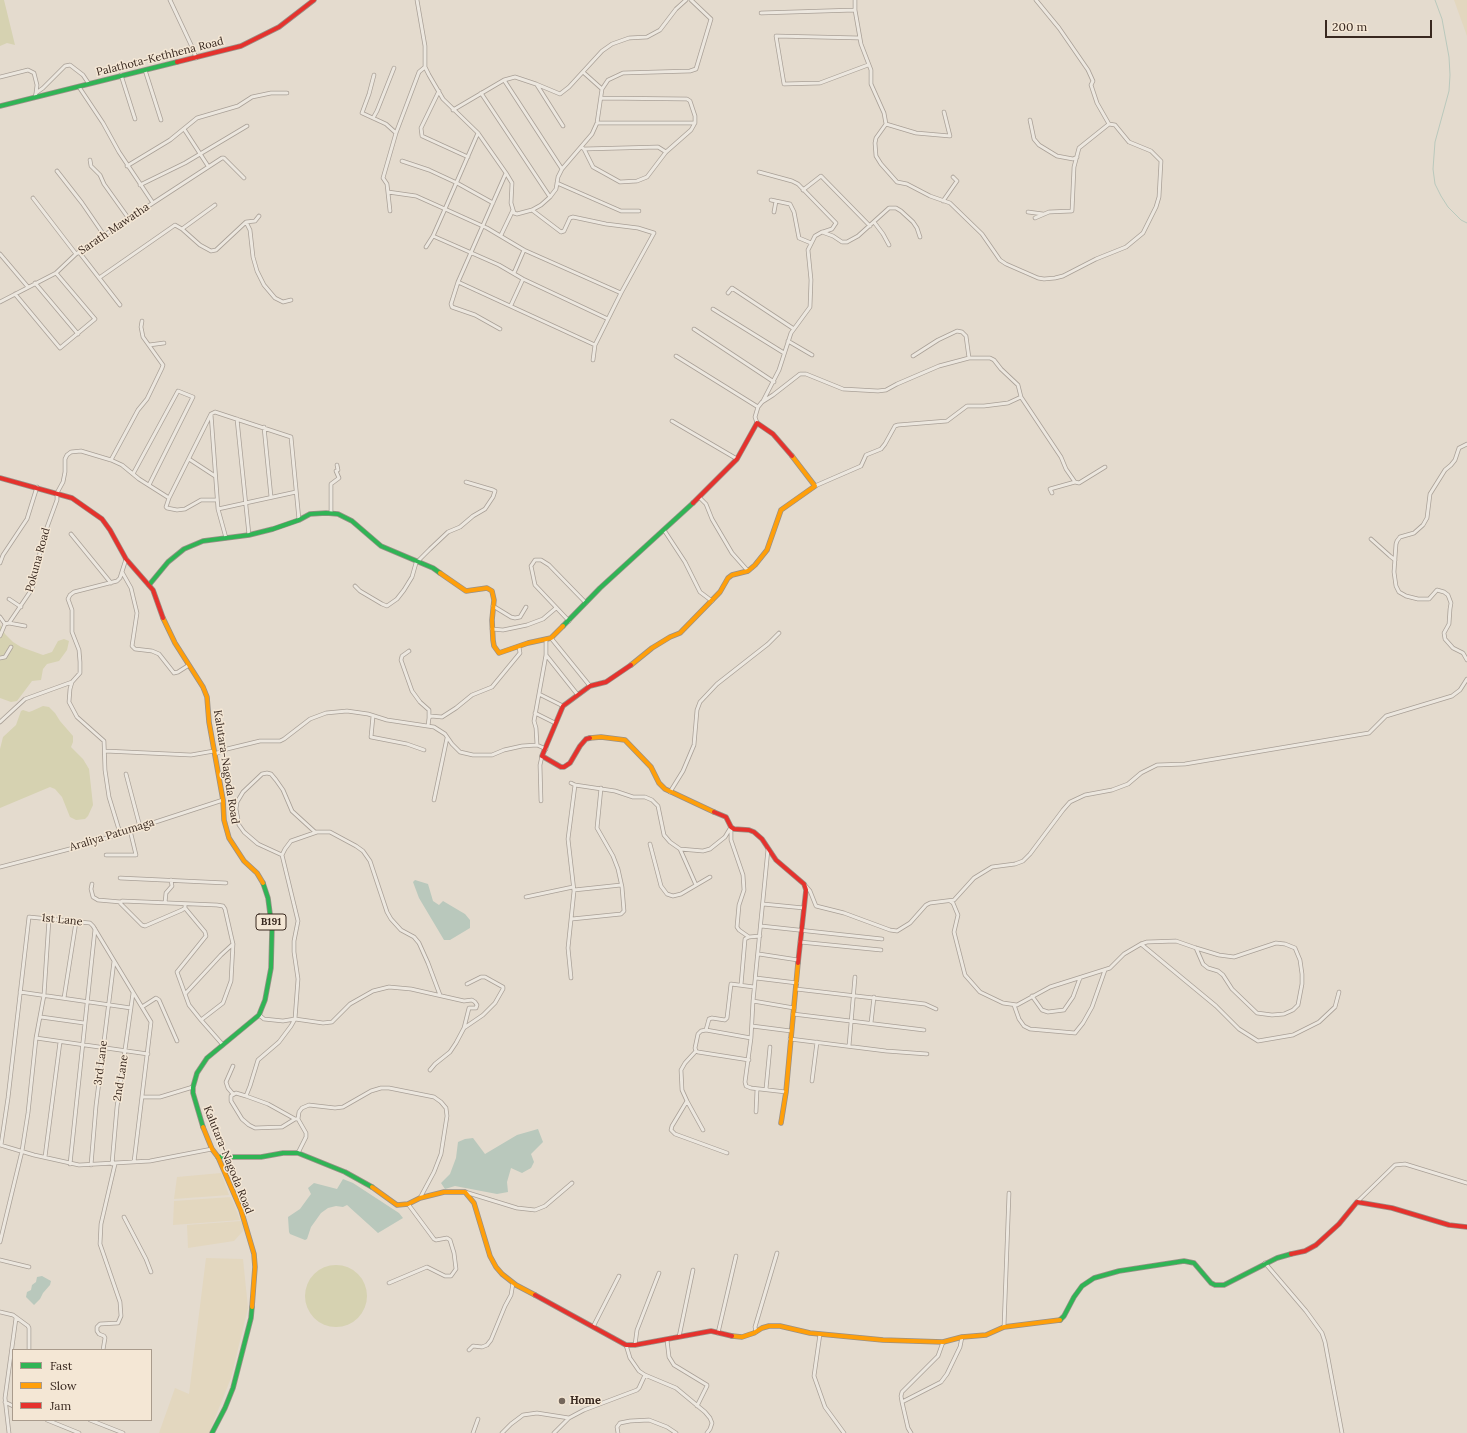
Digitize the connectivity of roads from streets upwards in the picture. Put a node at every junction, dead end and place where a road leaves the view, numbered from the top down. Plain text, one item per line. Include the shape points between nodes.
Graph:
1 (170, 0) edge
2 (314, 0) edge
3 (417, 0) edge
4 (686, 0) edge
5 (691, 0) edge
6 (856, 0) edge
7 (1036, 0) edge
8 (855, 10) junction
9 (761, 12) dead end
10 (860, 38) junction
11 (196, 58) junction
12 (868, 65) junction
13 (425, 67) junction
14 (394, 68) dead end
15 (145, 70) junction
16 (583, 72) junction
17 (121, 75) junction
18 (374, 75) dead end
19 (0, 77) edge
20 (504, 80) junction
21 (89, 84) junction
22 (536, 84) junction
23 (79, 87) junction
24 (602, 89) junction
25 (439, 91) junction
26 (287, 93) dead end
27 (481, 93) junction
28 (36, 95) junction
29 (601, 98) junction
30 (0, 106) edge
31 (453, 110) junction
32 (944, 112) dead end
33 (373, 118) junction
34 (135, 119) dead end
35 (161, 120) dead end
36 (1030, 120) dead end
37 (597, 123) junction
38 (695, 123) junction
39 (886, 124) junction
40 (1110, 124) junction
41 (247, 126) dead end
42 (562, 126) dead end
43 (184, 129) junction
44 (396, 133) junction
45 (478, 133) junction
46 (583, 148) junction
47 (666, 152) junction
48 (202, 154) junction
49 (468, 157) junction
50 (1077, 158) junction
51 (90, 160) dead end
52 (402, 161) dead end
53 (127, 166) junction
54 (208, 166) junction
55 (562, 169) junction
56 (56, 171) dead end
57 (759, 172) dead end
58 (506, 173) junction
59 (952, 177) dead end
60 (244, 178) dead end
61 (457, 183) junction
62 (557, 183) junction
63 (140, 185) junction
64 (803, 190) junction
65 (388, 192) junction
66 (550, 197) junction
67 (33, 198) dead end
68 (771, 200) dead end
69 (776, 201) junction
70 (943, 201) junction
71 (153, 203) junction
72 (493, 203) junction
73 (215, 205) dead end
74 (445, 209) junction
75 (513, 210) junction
76 (532, 210) junction
77 (390, 211) dead end
78 (639, 211) dead end
79 (774, 212) dead end
80 (1028, 212) dead end
81 (1043, 214) junction
82 (259, 216) dead end
83 (1035, 218) dead end
84 (129, 220) junction
85 (246, 222) junction
86 (874, 222) junction
87 (482, 226) junction
88 (870, 226) junction
89 (182, 229) junction
90 (822, 232) junction
91 (104, 235) junction
92 (501, 235) junction
93 (433, 236) junction
94 (920, 237) dead end
95 (811, 243) junction
96 (889, 245) dead end
97 (426, 247) dead end
98 (524, 250) junction
99 (78, 253) junction
100 (470, 253) junction
101 (0, 254) edge
102 (56, 272) junction
103 (514, 274) junction
104 (99, 278) junction
105 (523, 279) junction
106 (458, 282) junction
107 (35, 283) junction
108 (28, 287) junction
109 (621, 292) junction
110 (728, 293) dead end
111 (15, 294) junction
112 (291, 300) dead end
113 (0, 302) edge
114 (120, 305) dead end
115 (511, 305) junction
116 (713, 309) dead end
117 (608, 319) junction
118 (142, 321) dead end
119 (500, 329) dead end
120 (694, 329) dead end
121 (794, 329) junction
122 (78, 334) junction
123 (788, 341) junction
124 (164, 343) dead end
125 (149, 345) junction
126 (595, 345) junction
127 (784, 353) junction
128 (812, 355) dead end
129 (676, 356) dead end
130 (913, 356) dead end
131 (969, 358) junction
132 (593, 360) dead end
133 (774, 382) junction
134 (1021, 397) junction
135 (762, 402) junction
136 (758, 407) junction
137 (211, 414) junction
138 (237, 419) junction
139 (672, 421) dead end
140 (757, 423) junction
141 (264, 427) junction
142 (1467, 444) edge
143 (189, 459) junction
144 (737, 459) junction
145 (111, 460) junction
146 (337, 465) dead end
147 (1105, 467) dead end
148 (132, 474) junction
149 (215, 476) junction
150 (0, 478) edge
151 (466, 482) dead end
152 (1075, 482) junction
153 (148, 485) junction
154 (815, 486) junction
155 (37, 487) junction
156 (296, 492) junction
157 (57, 493) junction
158 (1052, 493) dead end
159 (271, 497) junction
160 (699, 497) junction
161 (169, 498) junction
162 (217, 500) junction
163 (245, 502) junction
164 (218, 509) junction
165 (331, 513) junction
166 (298, 520) junction
167 (664, 530) junction
168 (71, 534) dead end
169 (249, 535) junction
170 (226, 538) junction
171 (1371, 539) dead end
172 (126, 559) junction
173 (1395, 560) junction
174 (419, 561) junction
175 (0, 563) edge
176 (748, 571) junction
177 (122, 572) junction
178 (111, 583) junction
179 (149, 586) junction
180 (355, 586) dead end
181 (9, 599) dead end
182 (712, 601) junction
183 (586, 603) junction
184 (493, 606) junction
185 (21, 607) junction
186 (526, 607) dead end
187 (556, 608) junction
188 (0, 617) edge
189 (569, 621) junction
190 (9, 623) junction
191 (5, 624) junction
192 (25, 626) dead end
193 (492, 629) junction
194 (779, 632) dead end
195 (0, 636) edge
196 (552, 638) junction
197 (546, 639) junction
198 (518, 646) junction
199 (11, 647) dead end
200 (409, 651) dead end
201 (546, 655) junction
202 (0, 658) edge
203 (1467, 660) edge
204 (189, 665) junction
205 (1467, 679) edge
206 (72, 682) junction
207 (590, 686) junction
208 (539, 694) junction
209 (577, 694) junction
210 (563, 706) junction
211 (535, 713) junction
212 (373, 716) junction
213 (429, 718) junction
214 (0, 722) edge
215 (556, 722) junction
216 (428, 726) junction
217 (447, 738) junction
218 (538, 745) junction
219 (546, 749) junction
220 (424, 750) dead end
221 (105, 751) junction
222 (214, 753) junction
223 (542, 756) junction
224 (126, 774) dead end
225 (571, 783) dead end
226 (575, 785) junction
227 (601, 788) junction
228 (670, 792) junction
229 (223, 800) junction
230 (434, 800) dead end
231 (541, 801) dead end
232 (140, 827) junction
233 (731, 827) junction
234 (130, 830) junction
235 (315, 832) junction
236 (120, 833) junction
237 (650, 844) dead end
238 (680, 849) junction
239 (768, 849) junction
240 (106, 855) dead end
241 (282, 855) junction
242 (0, 867) edge
243 (710, 877) dead end
244 (120, 878) dead end
245 (171, 880) junction
246 (226, 883) dead end
247 (92, 884) dead end
248 (804, 884) junction
249 (621, 885) junction
250 (696, 885) junction
251 (574, 888) junction
252 (526, 897) dead end
253 (950, 901) junction
254 (121, 902) junction
255 (165, 903) junction
256 (763, 904) junction
257 (185, 906) junction
258 (804, 908) junction
259 (49, 919) junction
260 (572, 919) junction
261 (76, 922) junction
262 (761, 926) junction
263 (95, 929) junction
264 (801, 930) junction
265 (760, 936) junction
266 (749, 937) junction
267 (882, 939) dead end
268 (800, 942) junction
269 (233, 944) junction
270 (1141, 944) junction
271 (1196, 948) junction
272 (881, 950) dead end
273 (758, 954) junction
274 (798, 960) junction
275 (114, 961) junction
276 (1105, 970) junction
277 (855, 977) dead end
278 (571, 978) dead end
279 (756, 978) junction
280 (1080, 978) junction
281 (796, 983) junction
282 (467, 984) dead end
283 (741, 985) junction
284 (754, 987) junction
285 (796, 989) junction
286 (20, 992) junction
287 (1338, 992) dead end
288 (133, 993) junction
289 (185, 994) junction
290 (44, 995) junction
291 (440, 995) junction
292 (853, 995) junction
293 (1032, 996) junction
294 (874, 997) junction
295 (64, 998) junction
296 (86, 1001) junction
297 (753, 1001) junction
298 (108, 1004) junction
299 (1014, 1004) junction
300 (142, 1007) junction
301 (131, 1008) junction
302 (794, 1008) junction
303 (936, 1009) dead end
304 (793, 1014) junction
305 (258, 1015) junction
306 (41, 1016) junction
307 (295, 1019) junction
308 (201, 1020) junction
309 (850, 1021) junction
310 (84, 1023) junction
311 (870, 1023) junction
312 (752, 1026) junction
313 (464, 1028) junction
314 (706, 1030) junction
315 (924, 1030) dead end
316 (791, 1031) junction
317 (36, 1038) junction
318 (751, 1038) junction
319 (790, 1039) junction
320 (176, 1041) dead end
321 (60, 1042) junction
322 (817, 1042) junction
323 (83, 1045) junction
324 (223, 1045) junction
325 (848, 1046) junction
326 (770, 1047) dead end
327 (104, 1048) junction
328 (696, 1051) junction
329 (125, 1052) junction
330 (148, 1054) junction
331 (927, 1054) dead end
332 (749, 1060) junction
333 (233, 1066) dead end
334 (430, 1070) dead end
335 (812, 1081) dead end
336 (193, 1086) junction
337 (757, 1089) junction
338 (766, 1089) junction
339 (786, 1092) junction
340 (233, 1094) junction
341 (246, 1096) junction
342 (142, 1097) junction
343 (687, 1101) junction
344 (756, 1112) dead end
345 (296, 1119) junction
346 (781, 1123) dead end
347 (703, 1130) dead end
348 (0, 1145) edge
349 (212, 1149) junction
350 (22, 1151) junction
351 (298, 1153) junction
352 (727, 1153) dead end
353 (45, 1157) junction
354 (218, 1157) junction
355 (134, 1162) junction
356 (70, 1164) junction
357 (114, 1164) junction
358 (91, 1165) junction
359 (572, 1183) dead end
360 (1467, 1183) edge
361 (465, 1192) junction
362 (1009, 1193) dead end
363 (420, 1198) junction
364 (1357, 1202) junction
365 (408, 1204) junction
366 (124, 1217) dead end
367 (1467, 1227) edge
368 (0, 1242) edge
369 (776, 1253) dead end
370 (736, 1256) dead end
371 (0, 1260) edge
372 (1265, 1263) junction
373 (29, 1267) dead end
374 (693, 1270) dead end
375 (151, 1272) dead end
376 (659, 1274) dead end
377 (619, 1276) dead end
378 (389, 1283) dead end
379 (514, 1283) junction
380 (0, 1312) edge
381 (16, 1318) junction
382 (593, 1326) junction
383 (1004, 1327) junction
384 (756, 1332) junction
385 (718, 1333) junction
386 (820, 1334) junction
387 (962, 1336) junction
388 (679, 1338) junction
389 (667, 1340) junction
390 (943, 1342) junction
391 (626, 1345) junction
392 (635, 1346) junction
393 (29, 1349) edge
394 (103, 1349) edge
395 (469, 1350) dead end
396 (645, 1376) junction
397 (5, 1402) junction
398 (902, 1402) junction
399 (12, 1406) edge
400 (697, 1406) junction
401 (569, 1418) junction
402 (478, 1419) dead end
403 (49, 1421) edge
404 (93, 1421) edge
405 (9, 1433) edge
406 (79, 1433) edge
407 (123, 1433) edge
408 (212, 1433) edge
409 (473, 1433) edge
410 (502, 1433) edge
411 (554, 1433) edge
412 (618, 1433) edge
413 (676, 1433) edge
414 (708, 1433) edge
415 (844, 1433) edge
416 (911, 1433) edge
417 (1342, 1433) edge

1 - 11 street
2 - 11 street, Palathota-Kethhena Road via 279,27 241,46
3 - 13 street via 425,46
4 - 16 street via 660,30 647,37 628,38 612,44
5 - 24 street via 711,19 696,69 690,72 623,73 608,80
6 - 8 street
7 - 40 street via 1060,28 1088,70 1098,103
8 - 9 street
8 - 10 street
10 - 12 street
10 - 12 street via 776,36 784,84 820,83
11 - 15 street, Palathota-Kethhena Road
12 - 39 street via 871,70 871,84
13 - 25 street
13 - 44 street via 419,72
14 - 33 street
15 - 17 street, Palathota-Kethhena Road
15 - 35 street
16 - 22 street via 560,94
16 - 24 street
17 - 21 street, Palathota-Kethhena Road
17 - 34 street
18 - 33 street via 362,113
19 - 28 street via 28,70 34,73
20 - 22 street via 515,77
20 - 27 street
20 - 55 street
21 - 23 street, Palathota-Kethhena Road
21 - 28 street via 84,75 70,65 65,66
22 - 42 street
23 - 28 street, Palathota-Kethhena Road
23 - 53 street, Sarath Mawatha
24 - 29 street
25 - 31 street
25 - 49 street via 421,128 422,136
26 - 43 street via 252,97 238,106 197,118
27 - 31 street
27 - 66 street
28 - 30 street, Palathota-Kethhena Road
29 - 37 street
29 - 38 street via 687,99 690,101
31 - 45 street
32 - 39 street via 950,136 916,133
33 - 44 street via 386,124
36 - 50 street via 1034,139 1039,145 1057,156
37 - 38 street
37 - 46 street
38 - 47 street via 691,130
39 - 70 street via 875,143 876,156 881,164 897,182
40 - 50 street via 1079,148
40 - 70 street via 1115,125 1129,142 1151,152 1161,161 1160,191 1156,207 1143,233 1126,247 1077,267 1063,276 1038,278 1000,260 982,234 950,203
41 - 48 street
43 - 48 street
43 - 53 street
44 - 65 street via 384,178
45 - 49 street
45 - 58 street
46 - 47 street via 658,147
46 - 47 street via 594,166 620,182 637,181 647,177
46 - 55 street
48 - 54 street
48 - 63 street
49 - 61 street
50 - 81 street via 1074,167 1072,211
51 - 84 street via 91,166 100,175
52 - 61 street
53 - 63 street, Sarath Mawatha
54 - 60 street via 224,158
54 - 71 street
55 - 62 street
56 - 91 street
57 - 64 street via 792,181
58 - 72 street
58 - 75 street via 512,182
59 - 70 street via 956,181
61 - 72 street
61 - 74 street
62 - 66 street
62 - 78 street via 621,211
63 - 71 street, Sarath Mawatha
64 - 88 street via 821,176
64 - 90 street via 836,223 832,229
65 - 74 street via 416,196
65 - 77 street
66 - 76 street
67 - 99 street
68 - 69 street
69 - 79 street
69 - 95 street via 790,204 799,238
71 - 84 street, Sarath Mawatha
72 - 87 street
73 - 89 street
74 - 87 street
74 - 93 street
75 - 76 street via 517,214
75 - 92 street
76 - 109 street via 561,232 573,217 654,233
80 - 81 street
81 - 83 street
82 - 85 street via 255,221
84 - 91 street, Sarath Mawatha
85 - 89 street via 211,252
85 - 112 street via 250,230 253,257 264,285 275,298 283,302
86 - 88 street
86 - 94 street via 889,208 896,208 913,222
86 - 96 street
87 - 92 street
87 - 100 street
88 - 90 street via 847,242
89 - 104 street via 175,225
90 - 95 street via 815,236
91 - 99 street, Sarath Mawatha
92 - 98 street
93 - 97 street
93 - 100 street
95 - 121 street via 808,250 812,280 810,308
98 - 103 street
98 - 109 street
99 - 102 street, Sarath Mawatha
99 - 104 street
100 - 103 street
100 - 106 street
101 - 108 street
102 - 107 street, Sarath Mawatha
102 - 122 street via 95,319
103 - 105 street
104 - 114 street
105 - 115 street
105 - 117 street
106 - 115 street
106 - 119 street via 452,298 452,307 476,315
107 - 108 street, Sarath Mawatha
107 - 122 street
108 - 111 street, Sarath Mawatha
109 - 117 street
110 - 121 street via 732,288
111 - 113 street, Sarath Mawatha
111 - 122 street via 60,348
115 - 126 street
116 - 127 street
117 - 126 street
118 - 125 street via 143,336
120 - 133 street
121 - 123 street
123 - 127 street
123 - 128 street
124 - 125 street
125 - 145 street via 163,365
126 - 132 street
127 - 133 street
129 - 136 street
130 - 131 street via 957,331 966,336
131 - 134 street via 994,360 1018,385
131 - 135 street via 939,366 886,390 878,391 843,389 800,374
133 - 135 street
134 - 152 street
134 - 154 street via 1008,403 967,406 947,421 895,426 881,449 866,455 861,466
135 - 136 street
136 - 140 street via 755,417
137 - 138 street via 214,412
137 - 143 street
137 - 149 street
138 - 141 street
138 - 163 street
139 - 144 street
140 - 144 street
140 - 154 street via 777,439
141 - 156 street via 291,437
141 - 159 street
142 - 173 street via 1459,448 1455,460 1445,470 1430,494 1423,525 1414,533 1400,537 1397,541
143 - 149 street
143 - 161 street
144 - 160 street
145 - 148 street
145 - 157 street, Pokuna Road via 81,451 67,455 63,482
146 - 165 street via 339,478 331,484
147 - 152 street via 1079,483
148 - 153 street
148 - 153 street via 178,391 193,397
149 - 162 street
150 - 155 street, Kalutara-Nagoda Road / B191
151 - 174 street via 495,491 493,497 485,509 448,532
152 - 158 street via 1050,489
153 - 161 street
154 - 176 street via 781,510 767,550
155 - 157 street, Kalutara-Nagoda Road / B191
155 - 175 street via 27,519
156 - 159 street
156 - 166 street
157 - 172 street, Kalutara-Nagoda Road / B191 via 79,502 102,519
157 - 185 street, Pokuna Road via 57,500 42,541 32,589
159 - 163 street
160 - 167 street
160 - 176 street via 706,504 732,553
161 - 162 street via 167,508 177,510 185,509 201,500
162 - 164 street
163 - 164 street
163 - 169 street
164 - 170 street
165 - 166 street via 310,514
165 - 174 street via 352,521 381,546
166 - 169 street
167 - 182 street via 685,562 700,592
167 - 183 street
168 - 178 street
169 - 170 street
170 - 179 street via 184,549 168,562
171 - 173 street
172 - 177 street
172 - 179 street, Kalutara-Nagoda Road / B191
173 - 203 street via 1394,580 1399,592 1418,599 1430,599 1437,590 1448,595 1451,604 1449,624 1444,633 1445,640
174 - 180 street via 404,590 388,606 360,592
174 - 184 street via 466,591 487,588 492,591
176 - 182 street via 728,578
177 - 178 street via 120,578
177 - 204 street via 131,588 137,613 132,646 135,649 159,654 174,672
178 - 206 street via 80,590 69,597 72,632 79,650 80,662 80,673
179 - 204 street, Kalutara-Nagoda Road / B191 via 153,590 172,637
181 - 185 street
182 - 207 street via 680,633 652,648 606,682
183 - 187 street via 550,565 535,560 531,566 535,585
183 - 189 street
184 - 186 street via 515,618 520,617
184 - 193 street
185 - 190 street, Pokuna Road
187 - 189 street
187 - 193 street via 543,619 527,625 503,630
188 - 191 street
189 - 196 street
190 - 191 street
190 - 192 street
191 - 195 street
193 - 198 street via 494,646 499,653
194 - 228 street via 768,644 717,684 700,702 694,745 684,771
196 - 197 street
196 - 207 street
197 - 198 street
197 - 201 street
198 - 213 street via 520,653 492,687 472,695 442,717
199 - 202 street via 5,658
200 - 213 street via 401,660 412,691 429,710
201 - 208 street
201 - 209 street
204 - 222 street, Kalutara-Nagoda Road / B191 via 207,697
205 - 253 street via 1460,690 1452,696 1386,716 1368,733 1185,764 1157,765 1141,773 1128,784 1085,795 1066,806 1023,861 992,867 974,878 958,897
206 - 214 street via 25,699
206 - 221 street via 69,696 71,706 77,717 104,741
207 - 209 street
208 - 210 street
208 - 211 street
209 - 210 street
210 - 215 street
211 - 215 street
211 - 218 street
212 - 216 street
212 - 220 street via 371,736
212 - 222 street via 346,711 326,713 310,719 280,741 260,741
213 - 216 street
215 - 219 street
216 - 217 street via 434,727
217 - 218 street via 460,752 473,755 492,755 522,746
217 - 230 street
218 - 219 street
219 - 223 street
221 - 222 street via 191,755
221 - 236 street via 109,796
222 - 229 street, Kalutara-Nagoda Road / B191
223 - 228 street via 564,767 570,763 586,740 601,737 625,740 651,767 659,783
223 - 231 street
224 - 232 street
225 - 226 street
226 - 227 street
226 - 251 street via 568,839
227 - 238 street via 652,800 658,806 664,835
227 - 249 street via 598,828 613,856
228 - 233 street via 726,817
229 - 232 street, Araliya Patumaga
229 - 305 street, Kalutara-Nagoda Road / B191 via 224,820 229,838 244,861 257,872 268,898 272,929 271,968 265,1000
232 - 234 street, Araliya Patumaga
233 - 238 street via 725,837 710,849
233 - 239 street via 754,832
233 - 266 street via 731,840 743,875 744,890 739,905 737,927
234 - 236 street, Araliya Patumaga
234 - 240 street via 136,855
235 - 241 street via 291,841
235 - 241 street via 292,811 283,790 271,774 262,774 243,792 237,802 238,821 244,832 258,844
235 - 291 street via 330,832 363,851 370,861 387,912 401,930 419,943
236 - 242 street, Araliya Patumaga via 85,845
237 - 250 street via 661,886 667,894 681,894
238 - 250 street
239 - 248 street via 776,860
239 - 256 street
241 - 307 street via 298,921 294,941 298,979
243 - 250 street
244 - 245 street
245 - 246 street
245 - 255 street via 172,886 166,893
247 - 254 street via 94,897 98,900
248 - 253 street via 816,906 844,912 890,930 897,930 910,923 930,902
248 - 258 street
249 - 251 street
249 - 260 street via 623,913
251 - 252 street
251 - 260 street
253 - 299 street via 958,915 954,932 965,975 980,992 998,1001
254 - 255 street
254 - 257 street via 121,905 145,926 182,910
255 - 257 street
256 - 258 street
256 - 262 street
257 - 269 street via 223,906
257 - 289 street via 206,936 176,972
258 - 264 street
259 - 261 street, 1st Lane
259 - 286 street, 1st Lane via 29,917
259 - 290 street
260 - 278 street via 568,948
261 - 263 street, 1st Lane via 90,923
261 - 295 street
262 - 264 street
262 - 265 street
263 - 275 street, 1st Lane
263 - 296 street
264 - 267 street
264 - 268 street
265 - 266 street
265 - 273 street
266 - 283 street via 745,939
268 - 272 street
268 - 274 street
269 - 289 street
269 - 308 street via 232,971 226,995 221,1005
270 - 271 street via 1176,941
270 - 276 street
270 - 287 street via 1216,1006 1239,1029 1258,1041 1293,1035 1319,1022 1335,1007
271 - 271 street via 1234,958 1276,943 1295,948 1302,974 1298,1005 1284,1014 1257,1013 1218,971 1203,964
273 - 274 street
273 - 279 street
274 - 281 street
275 - 288 street, 1st Lane
275 - 298 street, 3rd Lane
276 - 280 street
276 - 299 street via 1092,1007 1075,1032 1030,1029 1019,1020
277 - 292 street
279 - 281 street
279 - 284 street
280 - 293 street via 1050,987
280 - 293 street via 1073,997 1064,1010 1042,1010
281 - 285 street
282 - 313 street via 485,977 503,989 495,1003 483,1015
283 - 284 street
283 - 314 street via 731,984 727,1018 708,1019
284 - 297 street
285 - 292 street
285 - 302 street
286 - 290 street
286 - 348 street, 1st Lane
288 - 300 street, 1st Lane
288 - 301 street, 2nd Lane
289 - 308 street via 189,1005
290 - 295 street
290 - 306 street
291 - 307 street via 411,988 389,987 373,991 350,1004 332,1022
291 - 313 street via 475,1002 476,1008 469,1008
292 - 294 street
292 - 309 street
293 - 299 street via 1017,1005
294 - 303 street via 925,1004
294 - 311 street
295 - 296 street
296 - 298 street
296 - 310 street
297 - 302 street
297 - 312 street
298 - 301 street
298 - 327 street, 3rd Lane
300 - 320 street via 156,998 159,1000
300 - 330 street, 1st Lane via 151,1022
301 - 329 street, 2nd Lane
302 - 304 street
304 - 309 street
304 - 316 street
305 - 307 street via 264,1019
305 - 324 street, Kalutara-Nagoda Road / B191
306 - 310 street
306 - 317 street
307 - 341 street via 279,1042 258,1060
308 - 324 street
309 - 311 street
309 - 325 street
310 - 323 street
311 - 315 street
312 - 316 street
312 - 318 street
313 - 334 street via 450,1052
314 - 318 street
314 - 328 street via 698,1034
316 - 319 street
317 - 321 street
317 - 350 street
318 - 332 street
319 - 322 street
319 - 339 street
321 - 323 street
321 - 353 street
322 - 325 street
322 - 335 street
323 - 327 street
323 - 356 street
324 - 336 street, Kalutara-Nagoda Road / B191 via 207,1058 197,1073
325 - 331 street
326 - 338 street
327 - 329 street
327 - 358 street, 3rd Lane
328 - 332 street
328 - 343 street via 681,1070 682,1090
329 - 330 street
329 - 357 street, 2nd Lane via 117,1107
330 - 342 street, 1st Lane
332 - 337 street via 746,1086
333 - 340 street via 226,1082
336 - 342 street via 160,1098
336 - 349 street, Kalutara-Nagoda Road via 200,1119
337 - 338 street
337 - 344 street
338 - 339 street
339 - 346 street
340 - 341 street
340 - 345 street via 231,1101 242,1119 255,1128 282,1127
341 - 345 street
342 - 355 street, 1st Lane
343 - 347 street
343 - 352 street via 671,1130 675,1134
345 - 351 street via 306,1133
345 - 363 street via 302,1108 309,1105 335,1108 381,1088 434,1097 446,1108 447,1116 441,1154
348 - 350 street
349 - 354 street, Kalutara-Nagoda Road
349 - 355 street
350 - 353 street
350 - 368 street
351 - 354 street via 261,1157
351 - 365 street via 352,1175 397,1205
353 - 356 street
354 - 408 street, Kalutara-Nagoda Road via 240,1210 254,1254 255,1267 251,1318 233,1388
355 - 357 street
356 - 358 street
357 - 358 street
357 - 394 street, 2nd Lane via 101,1224 100,1244 120,1302 121,1316 118,1323 100,1324 97,1327 97,1331 105,1338
359 - 361 street via 545,1206 535,1210 517,1208
360 - 364 street via 1405,1164 1395,1165
361 - 363 street via 444,1192
361 - 379 street via 474,1203 490,1256 502,1274
362 - 383 street
363 - 365 street
364 - 367 street via 1392,1208 1449,1226
364 - 372 street via 1339,1224 1316,1245
365 - 378 street via 434,1239 450,1240 456,1269 451,1276 445,1276 427,1267
366 - 375 street
369 - 384 street via 755,1327
370 - 385 street
371 - 373 street
372 - 383 street via 1219,1286 1211,1283 1194,1263 1184,1261 1119,1271 1094,1278 1082,1286 1060,1320
372 - 417 street via 1322,1333
374 - 388 street
376 - 392 street via 637,1330
377 - 382 street
379 - 382 street
379 - 395 street via 491,1340 487,1345 473,1346
380 - 381 street
381 - 393 street via 30,1328
381 - 397 street
382 - 391 street
383 - 387 street via 986,1335
384 - 385 street via 742,1337
384 - 386 street via 769,1326 780,1326
385 - 388 street via 711,1331
386 - 390 street
386 - 415 street via 814,1376 825,1407
387 - 390 street
387 - 398 street via 960,1347 941,1382
388 - 389 street
389 - 392 street
389 - 400 street via 669,1357 674,1364 707,1386
390 - 398 street via 938,1356 904,1388
391 - 392 street
391 - 396 street via 630,1358
396 - 400 street via 676,1388
396 - 401 street via 637,1390
397 - 399 street
397 - 405 street
398 - 416 street
400 - 414 street via 710,1418 711,1426
401 - 410 street via 537,1412 522,1415
401 - 411 street
402 - 409 street
403 - 406 street
404 - 407 street
412 - 413 street via 616,1427 620,1423 649,1420

